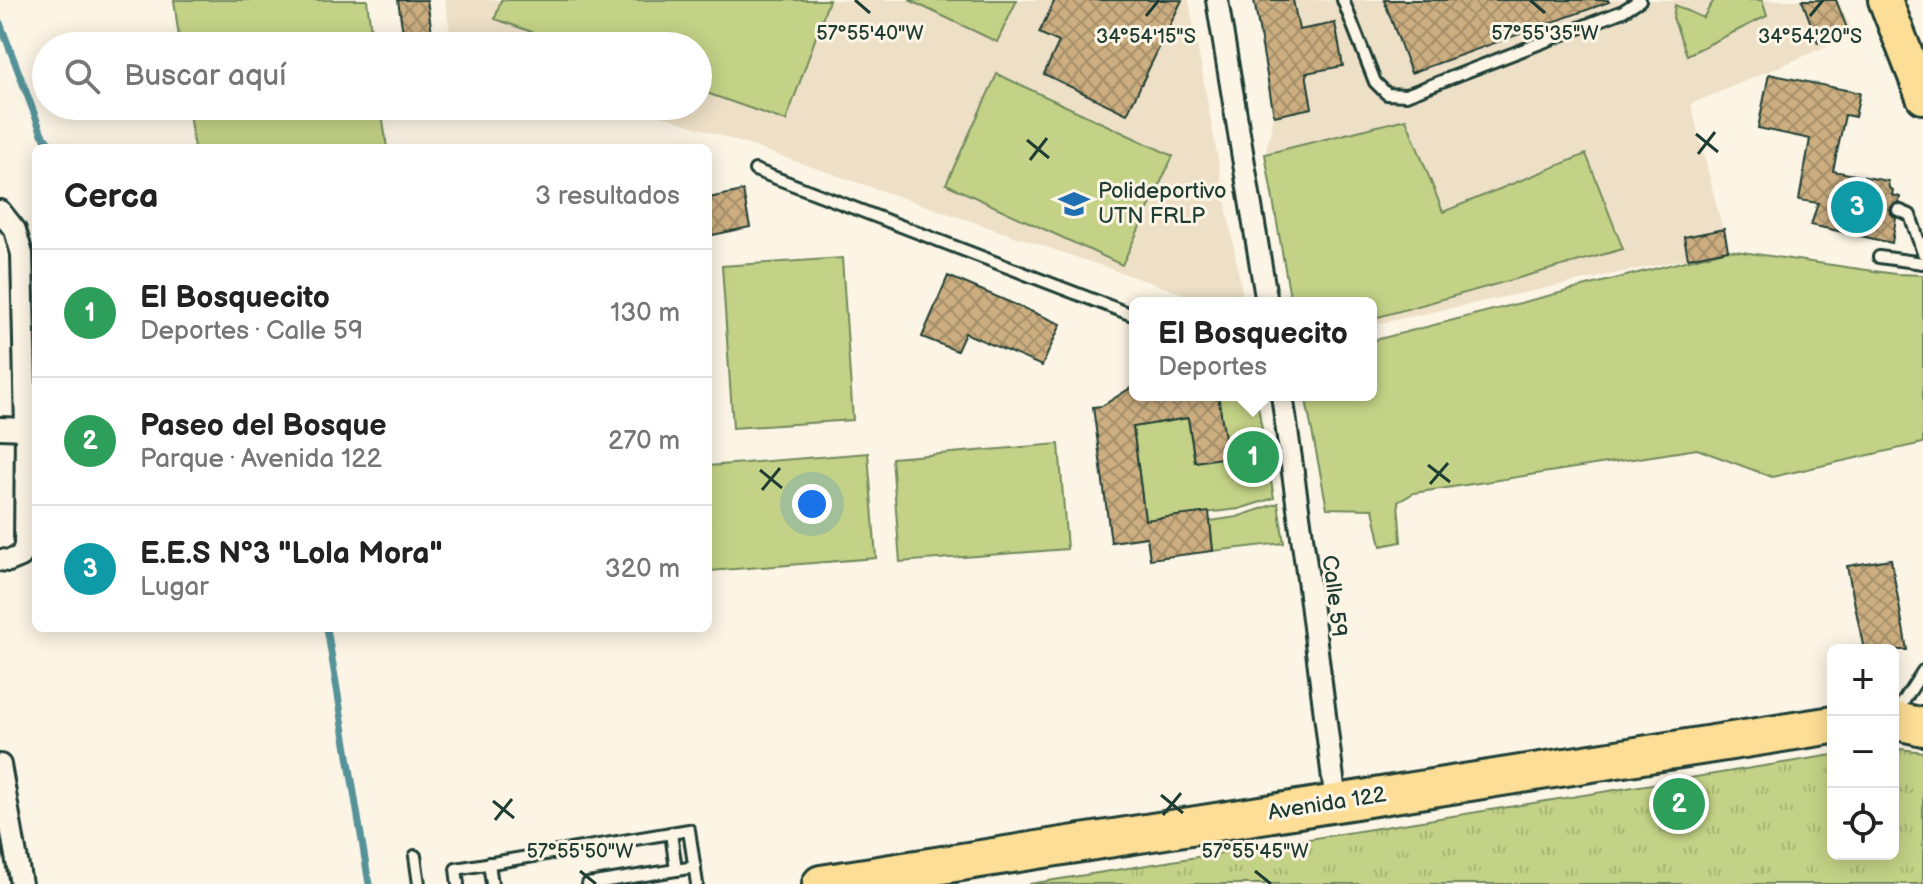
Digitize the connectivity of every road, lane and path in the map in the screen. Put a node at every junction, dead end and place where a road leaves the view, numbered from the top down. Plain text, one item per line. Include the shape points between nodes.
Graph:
1 (1217, 0) edge
2 (1343, 0) edge
3 (1640, 0) edge
4 (1885, 0) edge
5 (1625, 4) edge
6 (1923, 97) edge
7 (755, 170) dead end
8 (1898, 210) dead end
9 (0, 211) edge
10 (1923, 253) edge
11 (1879, 257) dead end
12 (1923, 263) edge
13 (1266, 297) edge
14 (1129, 314) edge
15 (1283, 401) edge
16 (0, 428) edge
17 (26, 429) junction
18 (0, 560) edge
19 (1923, 671) edge
20 (1905, 717) edge
21 (1827, 726) edge
22 (0, 765) edge
23 (1336, 803) junction
24 (671, 833) junction
25 (415, 856) dead end
26 (489, 863) junction
27 (695, 867) junction
28 (676, 870) junction
29 (21, 884) edge
30 (419, 884) edge
31 (458, 884) edge
32 (492, 884) edge
33 (588, 884) edge
34 (697, 884) edge
35 (821, 884) edge

1 - 13 street
2 - 5 lane via 1375,82 1387,94 1406,95
3 - 5 lane
4 - 6 main road
7 - 14 lane
8 - 10 lane via 1910,215
9 - 17 street via 15,230 22,254
11 - 12 lane
15 - 23 street, Calle 59
16 - 17 street
17 - 18 street via 25,546 21,556
19 - 20 lane
21 - 23 highway, Avenida 122
22 - 29 street
23 - 35 highway, Avenida 122
24 - 26 lane
24 - 27 lane via 689,830
24 - 28 lane
25 - 30 lane
26 - 31 lane via 456,869
26 - 32 lane
27 - 28 lane
27 - 34 lane
28 - 33 lane

